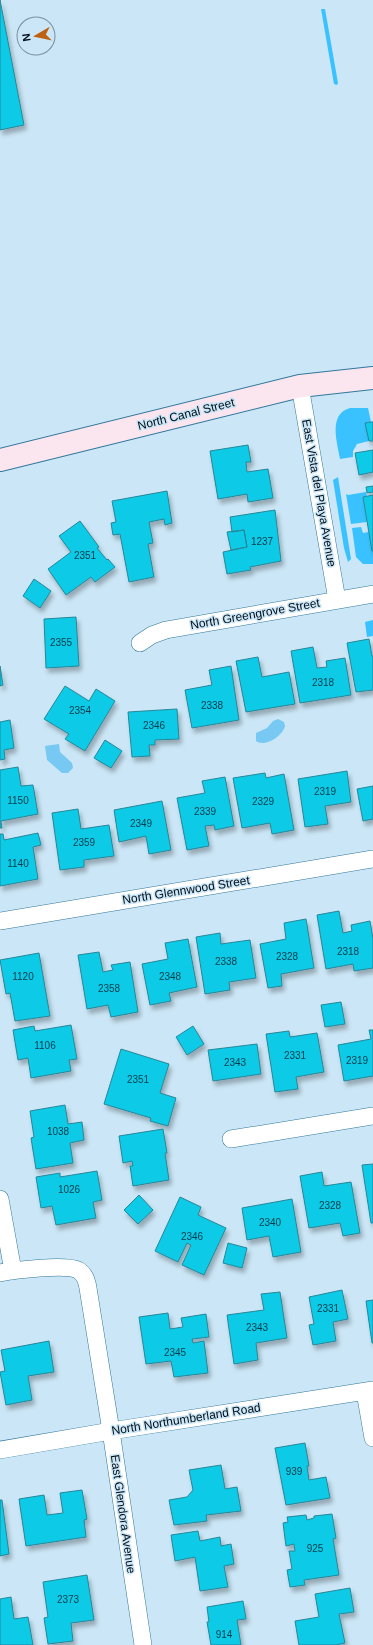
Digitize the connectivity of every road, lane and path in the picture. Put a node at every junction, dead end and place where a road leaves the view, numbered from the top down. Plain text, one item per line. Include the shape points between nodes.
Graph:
1 (373, 378) edge
2 (300, 386) junction
3 (0, 460) edge
4 (373, 594) edge
5 (337, 600) junction
6 (140, 643) dead end
7 (373, 859) edge
8 (0, 922) edge
9 (373, 1116) edge
10 (231, 1139) dead end
11 (0, 1199) edge
12 (6, 1272) edge
13 (369, 1391) edge
14 (111, 1431) junction
15 (373, 1438) edge
16 (0, 1450) edge
17 (143, 1645) edge

1 - 2 street, North Canal Street
2 - 3 street, North Canal Street
2 - 5 street, East Vista del Playa Avenue
4 - 5 street, North Greengrove Street
5 - 6 street, North Greengrove Street via 166,630
7 - 8 street, North Glennwood Street
9 - 10 street
11 - 12 street
12 - 14 street, East Glendora Avenue via 42,1268 75,1269 85,1276
13 - 14 street, North Northumberland Road
13 - 15 street
14 - 16 street, North Northumberland Road
14 - 17 street, East Glendora Avenue

